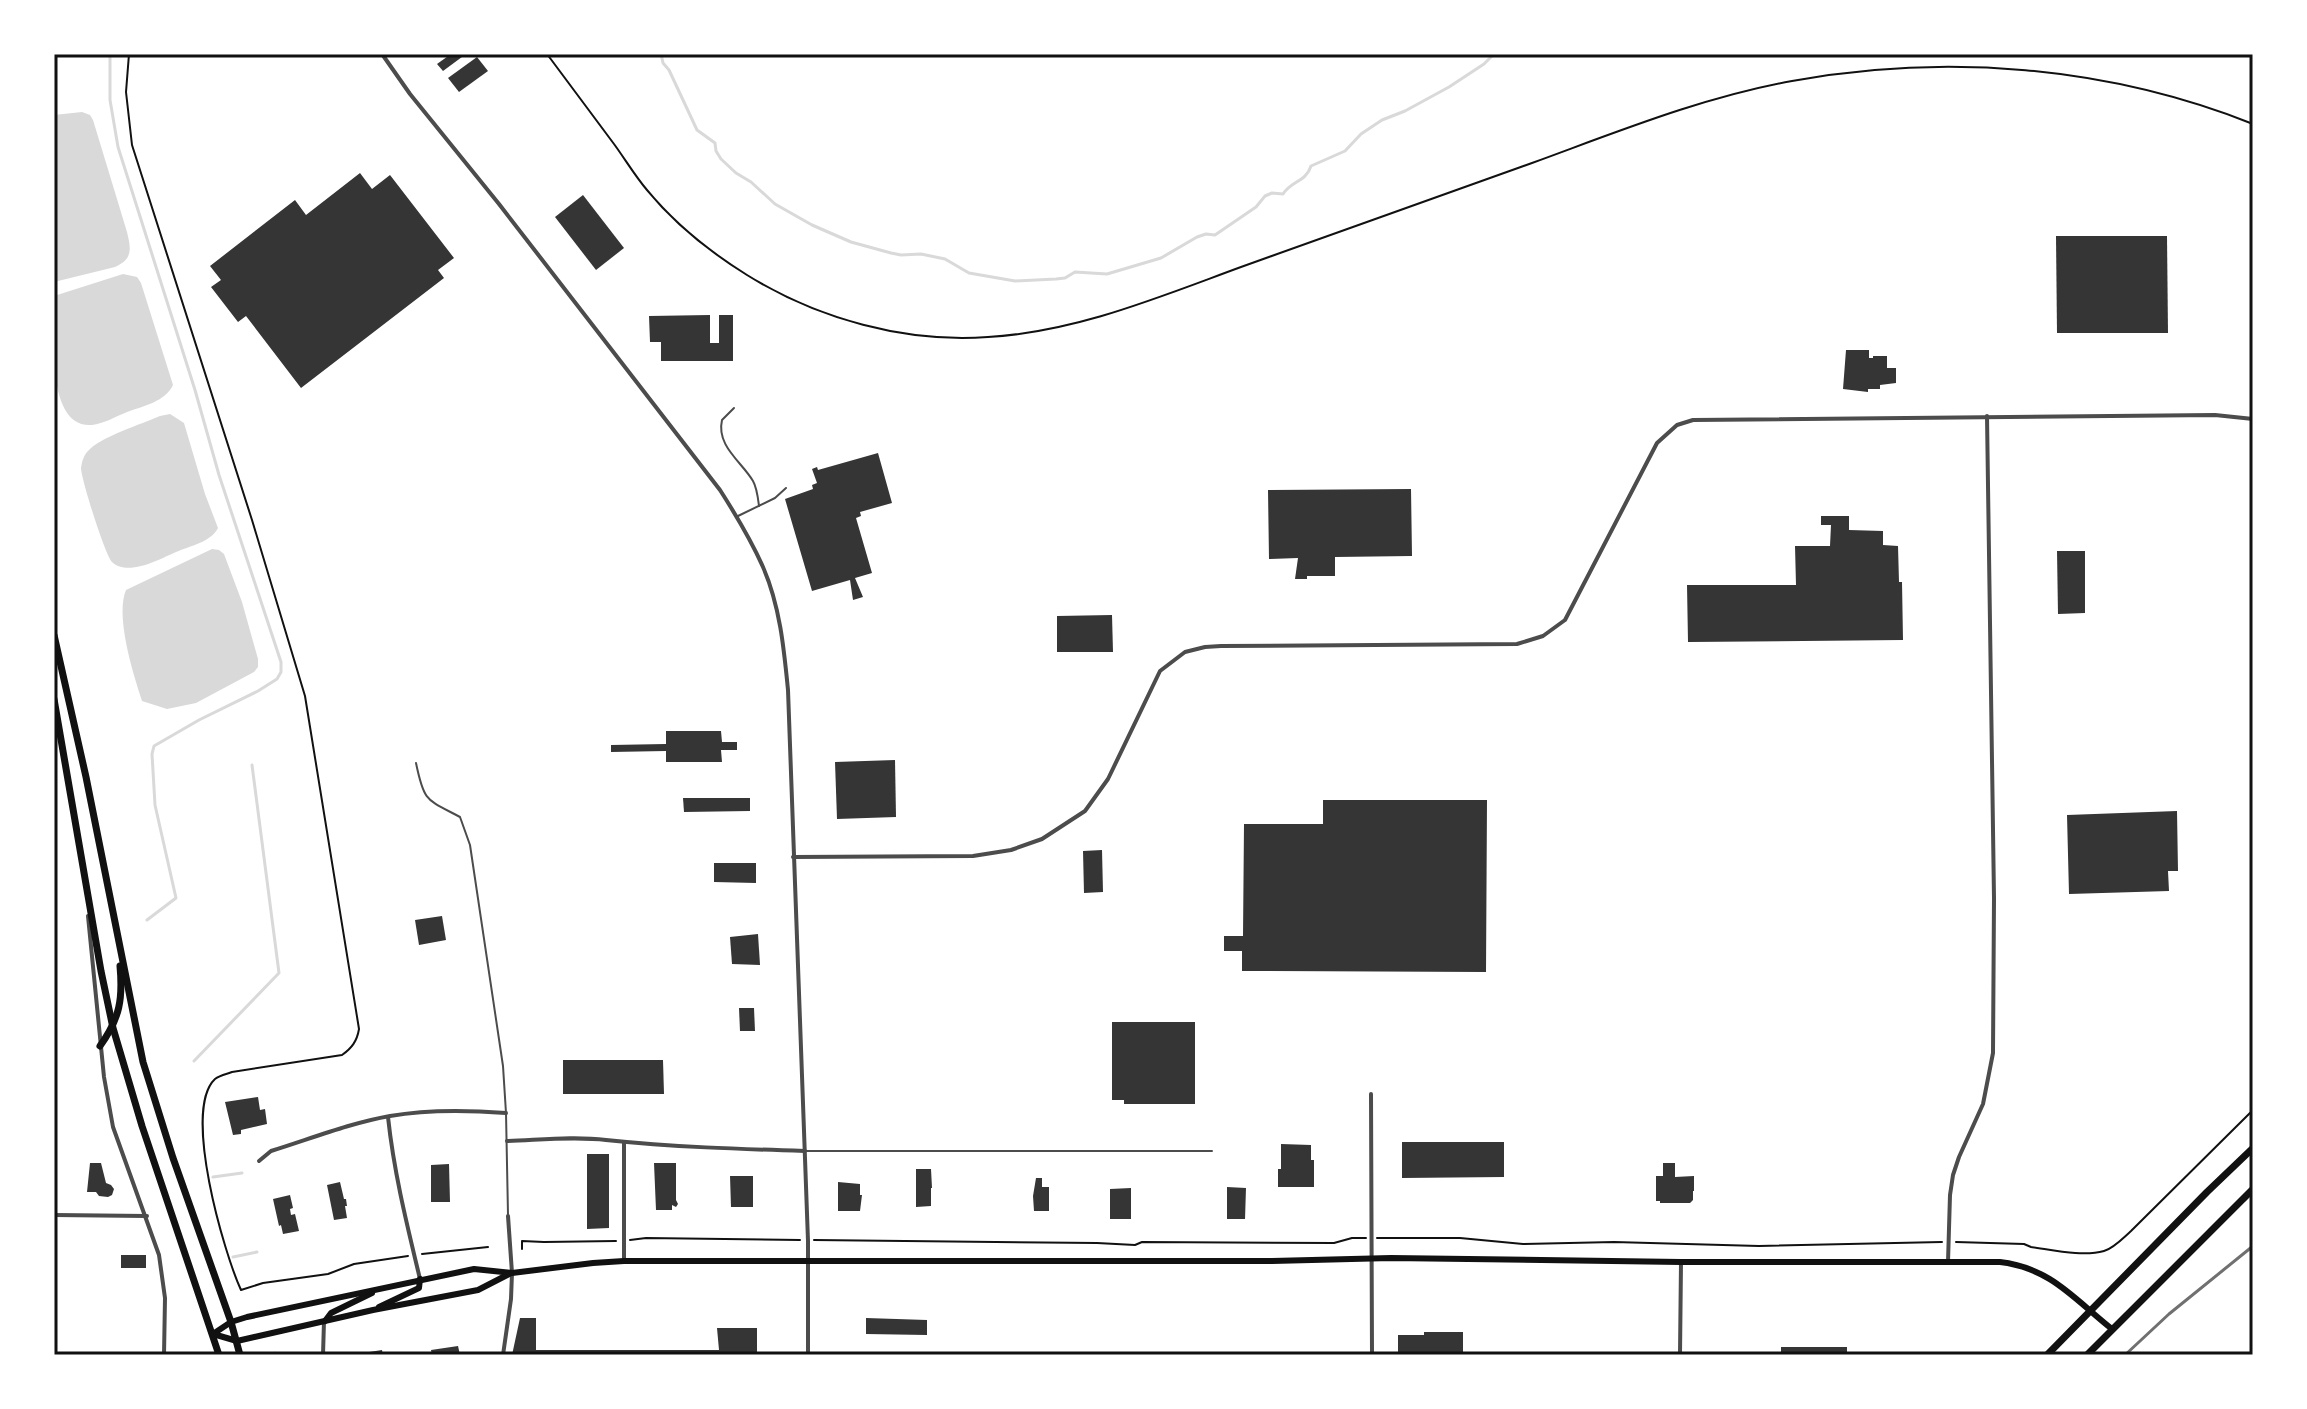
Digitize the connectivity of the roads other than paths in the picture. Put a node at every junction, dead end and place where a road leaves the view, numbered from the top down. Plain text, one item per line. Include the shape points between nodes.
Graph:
1 (382, 54) edge
2 (734, 408) dead end
3 (1987, 416) junction
4 (2253, 419) edge
5 (786, 488) dead end
6 (759, 506) junction
7 (737, 517) junction
8 (54, 635) edge
9 (54, 699) edge
10 (416, 763) dead end
11 (793, 857) junction
12 (88, 897) junction
13 (121, 946) junction
14 (113, 1028) junction
15 (100, 1046) junction
16 (1371, 1094) dead end
17 (506, 1113) junction
18 (388, 1116) junction
19 (507, 1141) junction
20 (624, 1143) junction
21 (2253, 1148) edge
22 (805, 1151) junction
23 (1212, 1151) dead end
24 (259, 1161) dead end
25 (2253, 1189) edge
26 (54, 1215) edge
27 (147, 1216) junction
28 (508, 1216) joint
29 (1371, 1259) junction
30 (624, 1261) junction
31 (808, 1262) junction
32 (1681, 1262) junction
33 (1948, 1262) junction
34 (512, 1273) junction
35 (420, 1279) junction
36 (378, 1289) junction
37 (373, 1310) junction
38 (2090, 1312) junction
39 (325, 1321) junction
40 (231, 1322) junction
41 (2112, 1329) junction
42 (213, 1334) junction
43 (237, 1341) junction
44 (164, 1355) edge
45 (219, 1355) edge
46 (240, 1355) edge
47 (323, 1355) edge
48 (503, 1355) edge
49 (808, 1355) edge
50 (1372, 1355) edge
51 (1680, 1355) edge
52 (2047, 1355) edge
53 (2087, 1355) edge

1 - 7 street
2 - 6 lane via 722,420 725,445 754,483
3 - 4 street
3 - 11 street via 1723,418 1677,425 1657,443 1565,620 1543,636 1517,644 1205,647 1185,652 1160,671 1108,779 1085,811 1042,839 973,856
3 - 33 street via 1993,1053 1983,1104 1953,1175
5 - 6 lane
6 - 7 lane
7 - 11 street via 764,568 780,625 788,690
8 - 13 highway
9 - 12 highway
10 - 17 lane via 427,800 460,817 470,845
11 - 22 street
12 - 14 highway
12 - 15 street
13 - 14 highway via 122,989
13 - 40 highway via 143,1062
14 - 15 highway
14 - 42 highway
15 - 27 street via 113,1127
16 - 29 street
17 - 18 street
17 - 19 lane
18 - 24 street via 271,1151
18 - 35 street
19 - 20 street
19 - 28 lane
20 - 22 street
20 - 30 street
21 - 38 highway
22 - 23 lane
22 - 31 street
25 - 41 highway
26 - 27 street
27 - 44 street via 163,1286
28 - 34 street
29 - 31 main road
29 - 32 main road
29 - 50 street
30 - 31 main road
30 - 34 main road
31 - 49 street
32 - 33 main road
32 - 51 street
33 - 38 main road via 2029,1268 2062,1286
34 - 35 main road via 474,1269
34 - 37 main road via 478,1290
34 - 48 street
35 - 36 main road
35 - 37 main road via 412,1293
36 - 39 main road
36 - 40 main road
37 - 39 main road
38 - 41 main road
38 - 52 highway
39 - 43 main road
39 - 47 street
40 - 42 main road
40 - 43 highway
41 - 53 highway
42 - 43 main road
42 - 45 highway
43 - 46 highway

